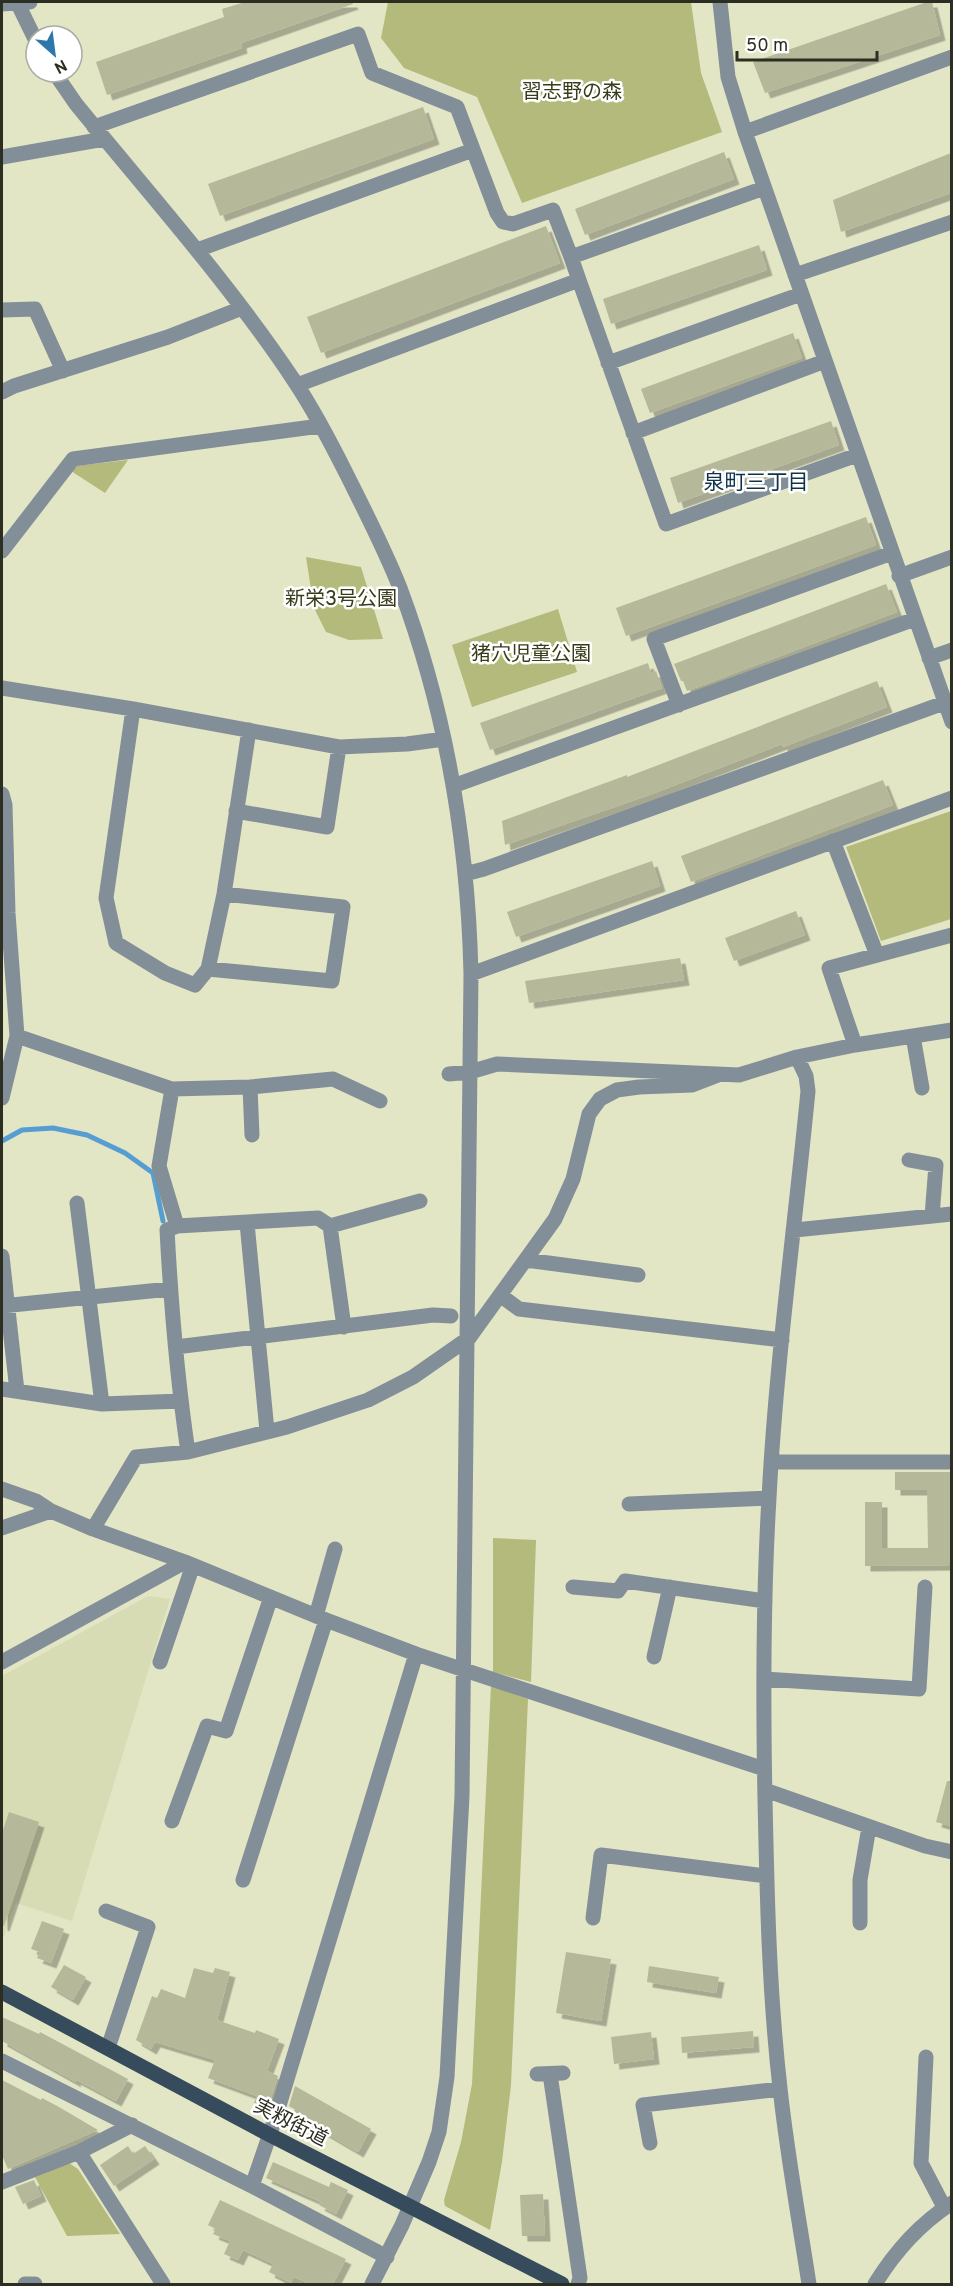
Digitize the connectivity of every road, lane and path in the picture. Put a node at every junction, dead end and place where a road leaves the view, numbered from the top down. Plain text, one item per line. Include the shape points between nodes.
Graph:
1 (22, 2) edge
2 (720, 2) edge
3 (2, 4) edge
4 (30, 24) edge
5 (951, 57) edge
6 (63, 84) edge
7 (94, 127) junction
8 (745, 132) junction
9 (104, 139) junction
10 (473, 150) junction
11 (2, 157) edge
12 (764, 188) junction
13 (951, 222) edge
14 (197, 250) junction
15 (571, 257) junction
16 (795, 275) junction
17 (579, 280) junction
18 (801, 294) junction
19 (243, 308) junction
20 (2, 309) edge
21 (825, 362) junction
22 (608, 363) junction
23 (63, 371) junction
24 (297, 385) junction
25 (2, 392) edge
26 (320, 426) junction
27 (633, 433) junction
28 (857, 455) junction
29 (2, 551) edge
30 (892, 553) junction
31 (951, 557) edge
32 (899, 576) junction
33 (915, 619) junction
34 (951, 650) edge
35 (929, 658) junction
36 (2, 688) edge
37 (944, 703) junction
38 (679, 705) junction
39 (133, 709) junction
40 (951, 722) edge
41 (249, 730) junction
42 (444, 739) junction
43 (339, 747) junction
44 (453, 786) junction
45 (2, 794) edge
46 (951, 798) edge
47 (236, 811) junction
48 (833, 841) junction
49 (465, 874) junction
50 (224, 894) junction
51 (5, 911) edge
52 (951, 935) edge
53 (877, 955) junction
54 (208, 969) junction
55 (471, 974) junction
56 (951, 1030) edge
57 (17, 1036) junction
58 (913, 1036) junction
59 (855, 1045) junction
60 (797, 1057) junction
61 (470, 1072) junction
62 (449, 1074) dead end
63 (718, 1075) junction
64 (250, 1087) junction
65 (922, 1088) dead end
66 (172, 1089) junction
67 (2, 1098) edge
68 (380, 1101) dead end
69 (252, 1135) dead end
70 (909, 1160) dead end
71 (420, 1201) dead end
72 (77, 1203) dead end
73 (951, 1215) edge
74 (932, 1216) junction
75 (247, 1223) junction
76 (177, 1226) junction
77 (330, 1226) junction
78 (795, 1230) junction
79 (2, 1256) edge
80 (526, 1260) junction
81 (638, 1275) dead end
82 (170, 1289) junction
83 (500, 1295) junction
84 (88, 1297) junction
85 (4, 1306) edge
86 (452, 1316) dead end
87 (344, 1327) junction
88 (259, 1337) junction
89 (469, 1338) junction
90 (782, 1340) junction
91 (176, 1347) junction
92 (2, 1389) edge
93 (17, 1391) junction
94 (181, 1401) junction
95 (102, 1404) junction
96 (267, 1431) junction
97 (188, 1452) junction
98 (772, 1462) junction
99 (951, 1462) edge
100 (2, 1489) edge
101 (769, 1498) junction
102 (630, 1504) dead end
103 (51, 1511) junction
104 (2, 1528) edge
105 (93, 1529) junction
106 (335, 1549) dead end
107 (189, 1564) junction
108 (573, 1587) dead end
109 (670, 1587) junction
110 (925, 1587) dead end
111 (271, 1597) junction
112 (765, 1601) junction
113 (321, 1618) junction
114 (416, 1654) junction
115 (654, 1657) dead end
116 (2, 1662) edge
117 (160, 1662) dead end
118 (464, 1670) junction
119 (764, 1680) junction
120 (764, 1769) junction
121 (765, 1790) junction
122 (172, 1821) dead end
123 (869, 1827) junction
124 (951, 1852) edge
125 (766, 1876) junction
126 (243, 1880) dead end
127 (106, 1911) dead end
128 (593, 1918) dead end
129 (860, 1923) dead end
130 (2, 1992) edge
131 (108, 2048) junction
132 (926, 2057) dead end
133 (2, 2061) edge
134 (550, 2074) dead end
135 (780, 2089) junction
136 (132, 2125) junction
137 (270, 2135) junction
138 (650, 2143) dead end
139 (79, 2152) junction
140 (2, 2182) edge
141 (252, 2186) junction
142 (948, 2205) edge
143 (411, 2207) junction
144 (387, 2257) junction
145 (25, 2284) edge
146 (35, 2284) edge
147 (163, 2284) edge
148 (372, 2284) edge
149 (561, 2284) edge
150 (578, 2284) edge
151 (809, 2284) edge
152 (875, 2284) edge

1 - 3 street
1 - 4 street
2 - 8 street via 728,77
5 - 8 street
6 - 7 street
7 - 9 street
7 - 10 street via 358,34 372,73 457,107
8 - 12 street
9 - 11 street
9 - 14 street
10 - 14 street
10 - 15 street via 503,222 513,224 553,210
12 - 15 street
12 - 16 street
13 - 16 street
14 - 19 street
15 - 17 street
16 - 18 street
17 - 22 street
17 - 24 street
18 - 21 street
18 - 22 street
19 - 23 street
19 - 24 street
20 - 23 street via 34,309
21 - 27 street
21 - 28 street
22 - 27 street
23 - 25 street
24 - 26 street
26 - 29 street via 73,459
26 - 42 street via 375,531 400,589
27 - 28 street via 666,524
28 - 30 street
30 - 32 street
30 - 38 street via 654,639
31 - 32 street
32 - 33 street
33 - 35 street
33 - 38 street
34 - 35 street
35 - 37 street
36 - 39 street
37 - 40 street
37 - 49 street
38 - 44 street
39 - 41 street
39 - 54 street via 106,898 116,943 165,973 195,985
41 - 43 street
41 - 47 street
42 - 43 street
42 - 44 street
43 - 47 street via 327,827
44 - 49 street
45 - 51 street via 8,884
46 - 48 street
47 - 50 street
48 - 53 street
48 - 55 street
49 - 55 street
50 - 54 street
50 - 54 street via 343,907 332,981
51 - 57 street
52 - 53 street
53 - 59 street via 829,968
55 - 61 street
56 - 58 street
57 - 66 street
57 - 67 street
58 - 59 street
58 - 65 street
59 - 60 street
60 - 63 street via 739,1075
60 - 78 street via 808,1091
61 - 62 street
61 - 63 street via 497,1064
61 - 89 street
63 - 80 street via 692,1085 617,1090 600,1099 590,1114 573,1179 555,1219
64 - 66 street
64 - 68 street via 333,1079
64 - 69 street
66 - 76 street via 159,1166
70 - 74 street via 936,1166
71 - 77 street
72 - 84 street
73 - 74 street
74 - 78 street
75 - 76 street
75 - 77 street via 318,1218
75 - 88 street
76 - 82 street via 167,1230
77 - 87 street
78 - 90 street
79 - 85 street
80 - 81 street
80 - 83 street
82 - 84 street
82 - 91 street
83 - 89 street
83 - 90 street via 519,1309
84 - 85 street
84 - 95 street
85 - 93 street
86 - 87 street
87 - 88 street
88 - 91 street
88 - 96 street
89 - 96 street via 413,1377 368,1400
89 - 118 street
90 - 98 street
91 - 94 street
92 - 93 street
93 - 95 street
94 - 95 street
94 - 97 street
96 - 97 street
97 - 105 street via 136,1457
98 - 99 street
98 - 101 street
100 - 103 street
101 - 102 street
101 - 112 street
103 - 104 street
103 - 105 street
105 - 107 street
106 - 113 street
107 - 111 street
107 - 116 street
107 - 117 street
108 - 109 street via 618,1591 625,1581
109 - 112 street
109 - 115 street
110 - 119 street via 919,1689
111 - 113 street
111 - 122 street via 226,1731 207,1726
112 - 119 street
113 - 114 street
113 - 126 street
114 - 118 street
114 - 137 street
118 - 120 street
118 - 143 street via 444,2104 439,2132
119 - 120 street
120 - 121 street
121 - 123 street
121 - 125 street
123 - 124 street
123 - 129 street via 860,1880
125 - 128 street via 601,1855
125 - 135 street
127 - 131 street via 148,1927
130 - 131 main road, 実籾街道
131 - 137 main road, 実籾街道
132 - 142 street via 921,2163
133 - 136 street
134 - 150 street
135 - 138 street via 643,2105
135 - 151 street
136 - 139 street
136 - 141 street
137 - 141 street
137 - 143 main road, 実籾街道
139 - 140 street
139 - 147 street
141 - 144 street
142 - 152 street via 912,2235
143 - 144 street
143 - 149 main road, 実籾街道
144 - 148 street
145 - 146 street

